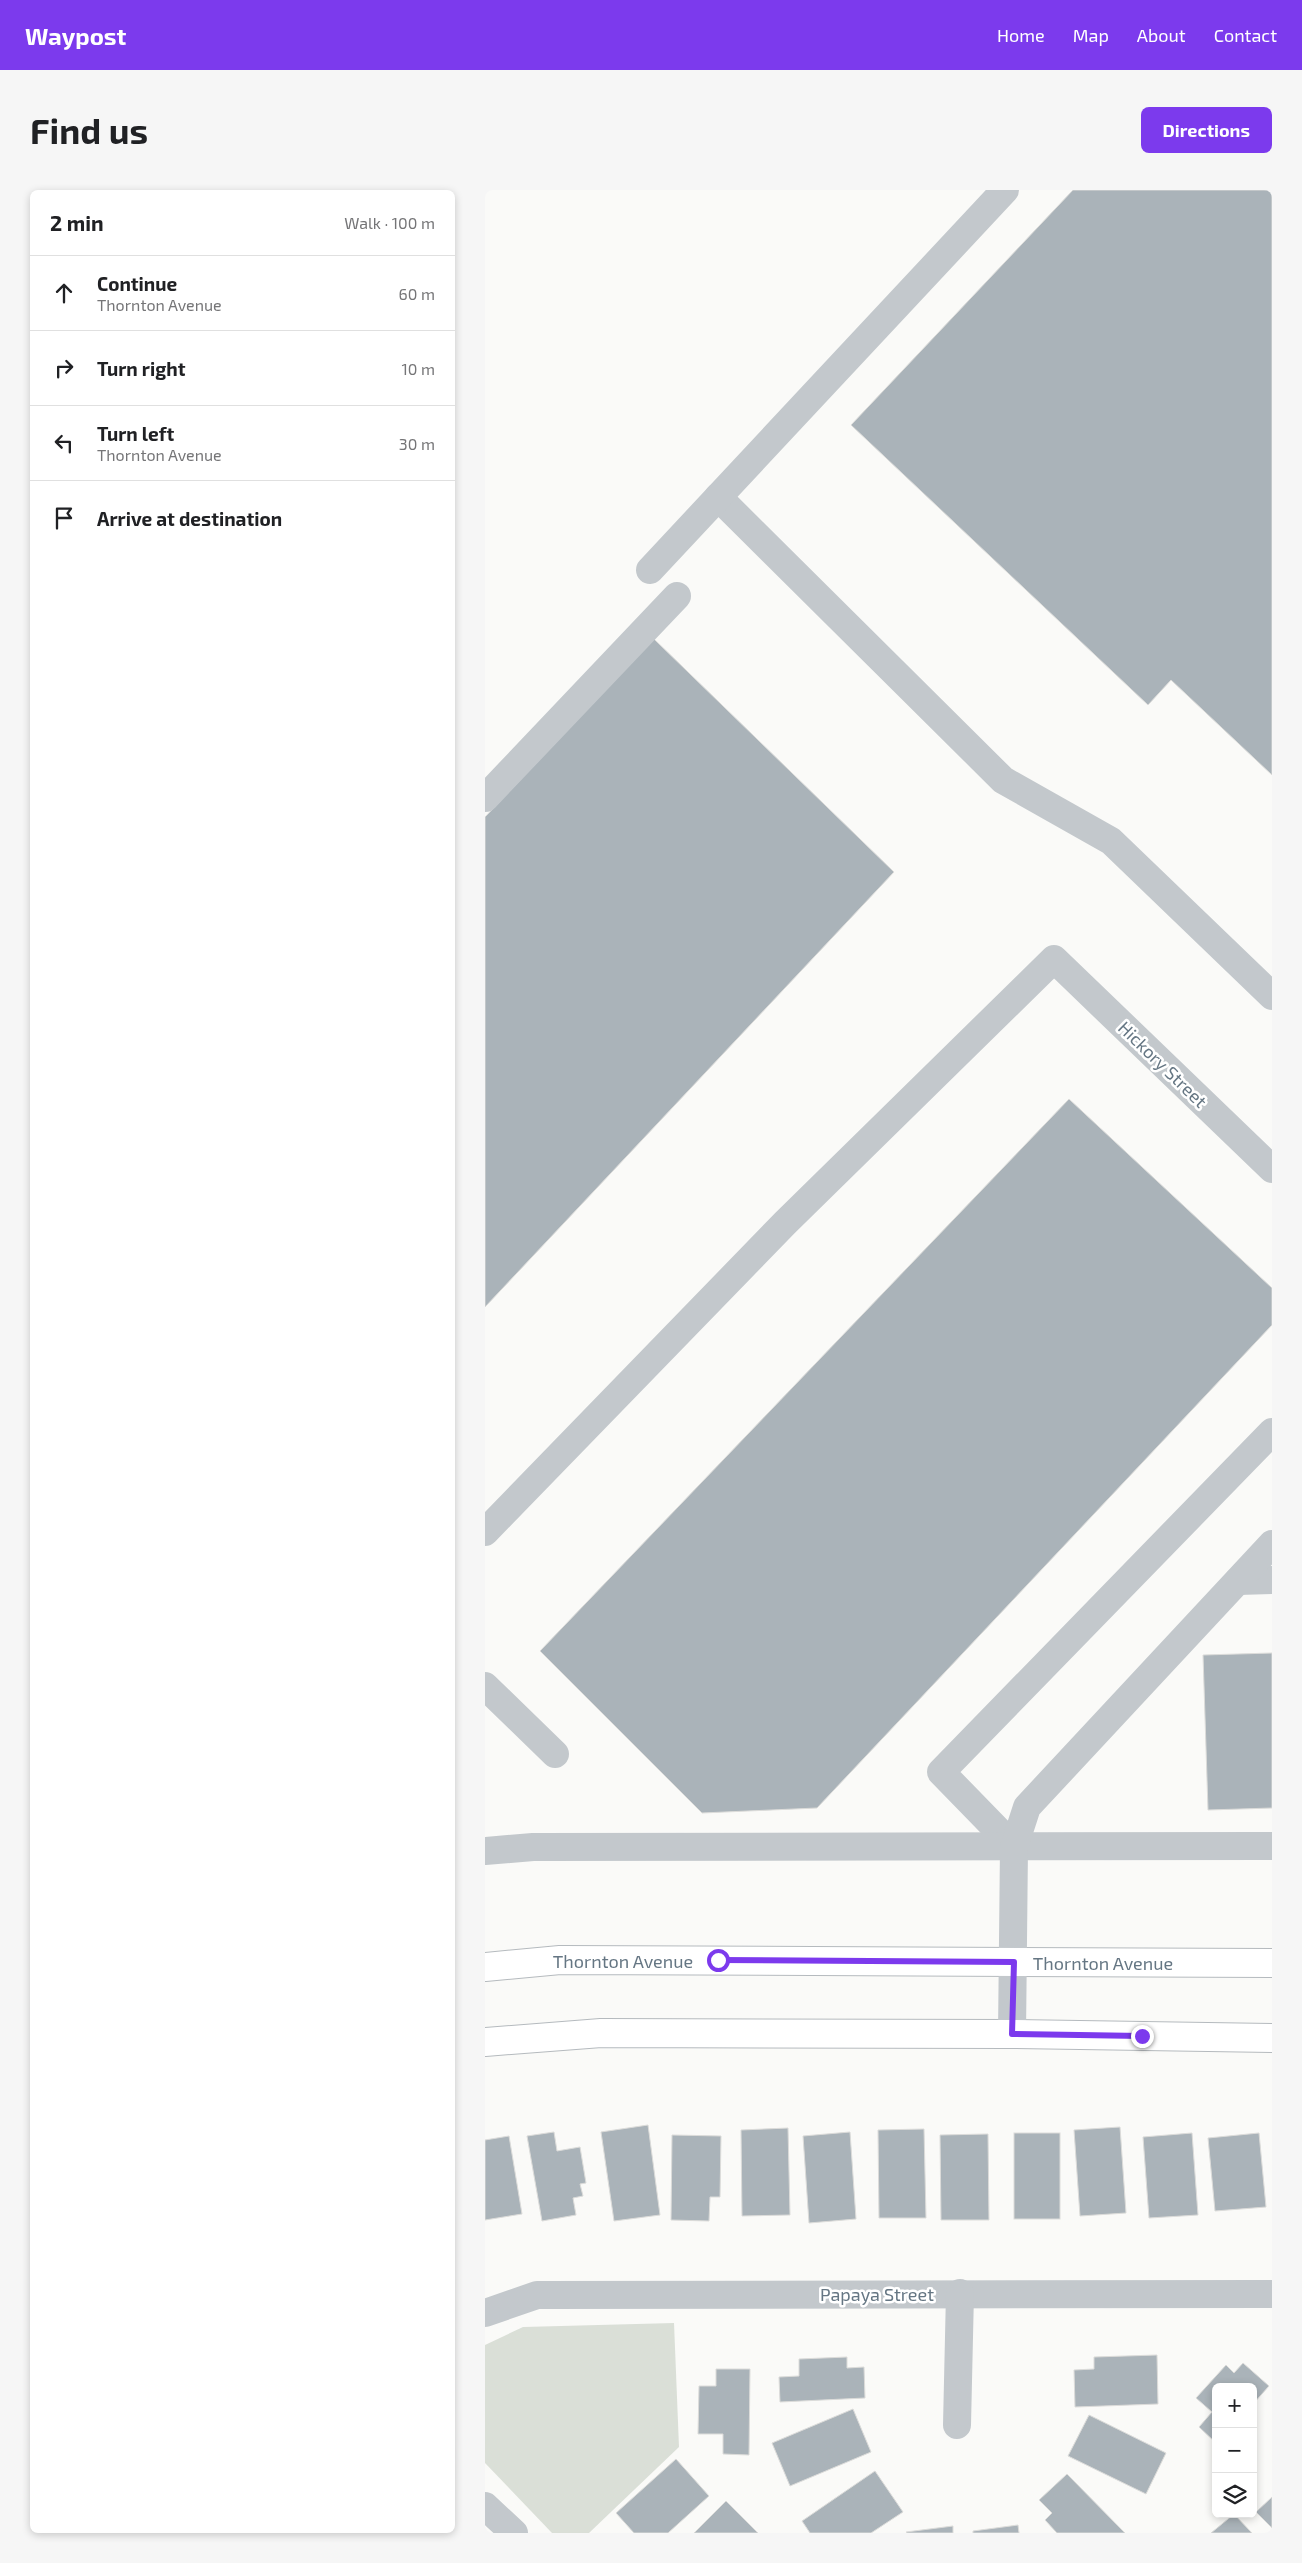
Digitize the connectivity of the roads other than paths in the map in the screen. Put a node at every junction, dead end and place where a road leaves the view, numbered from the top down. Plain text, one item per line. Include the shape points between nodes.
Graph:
1 (1005, 190) edge
2 (718, 497) junction
3 (650, 570) dead end
4 (677, 596) dead end
5 (485, 798) edge
6 (1272, 996) edge
7 (1272, 1169) edge
8 (1272, 1432) edge
9 (490, 1517) edge
10 (1272, 1544) edge
11 (1272, 1580) edge
12 (1238, 1581) junction
13 (485, 1686) edge
14 (555, 1754) dead end
15 (1272, 1846) edge
16 (1014, 1847) junction
17 (485, 1851) edge
18 (1014, 1962) junction
19 (1272, 1963) edge
20 (485, 1967) edge
21 (1012, 2034) junction
22 (1272, 2038) edge
23 (485, 2042) edge
24 (960, 2293) junction
25 (1272, 2294) edge
26 (485, 2313) edge
27 (957, 2425) dead end
28 (485, 2506) edge
29 (514, 2533) edge

1 - 2 street
2 - 3 street
2 - 6 street via 1003,780 1111,841
4 - 5 street
7 - 9 street, Hickory Street via 1054,959
8 - 16 street via 941,1772
10 - 12 street
11 - 12 street
12 - 16 street via 1027,1807
13 - 14 street
15 - 16 street
16 - 17 street via 542,1847
16 - 18 street
18 - 19 main road, Thornton Avenue
18 - 20 main road, Thornton Avenue via 560,1960
18 - 21 street
21 - 22 main road
21 - 23 main road via 601,2033
24 - 25 street, Papaya Street
24 - 26 street, Papaya Street via 537,2295
24 - 27 street
28 - 29 street

